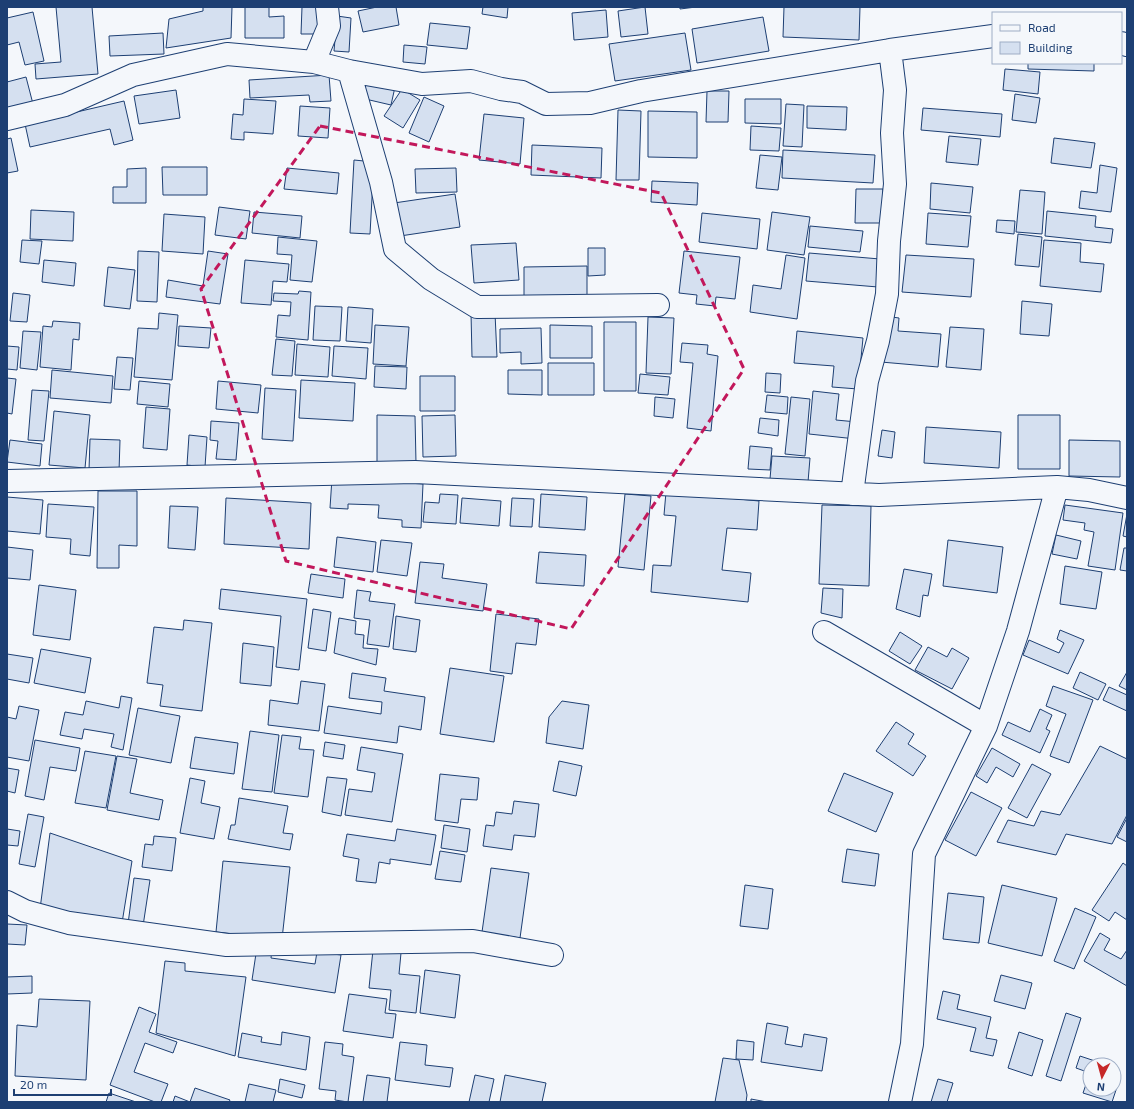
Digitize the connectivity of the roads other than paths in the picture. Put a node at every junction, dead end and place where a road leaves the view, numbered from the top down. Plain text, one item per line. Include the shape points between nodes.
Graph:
1 (328, 7) edge
2 (992, 36) edge
3 (890, 50) junction
4 (314, 62) junction
5 (349, 71) junction
6 (7, 119) edge
7 (658, 305) dead end
8 (7, 481) edge
9 (1057, 487) junction
10 (852, 494) junction
11 (1127, 498) edge
12 (824, 632) dead end
13 (986, 726) junction
14 (7, 902) edge
15 (552, 955) dead end
16 (900, 1102) edge

1 - 4 street via 329,26
2 - 3 street
3 - 5 street via 590,103 546,104 522,92 471,81 422,84
3 - 10 street via 895,90 892,133 895,184 887,294 878,342 867,380
4 - 5 street
4 - 6 street via 227,54 133,74 65,105
5 - 7 street via 381,182 395,249 432,279 477,307
8 - 10 street via 415,472
9 - 10 street
9 - 11 street via 1089,490
9 - 13 street via 1018,631
12 - 13 street
13 - 16 street via 924,854 912,1044
14 - 15 street via 25,911 70,923 227,945 473,941

